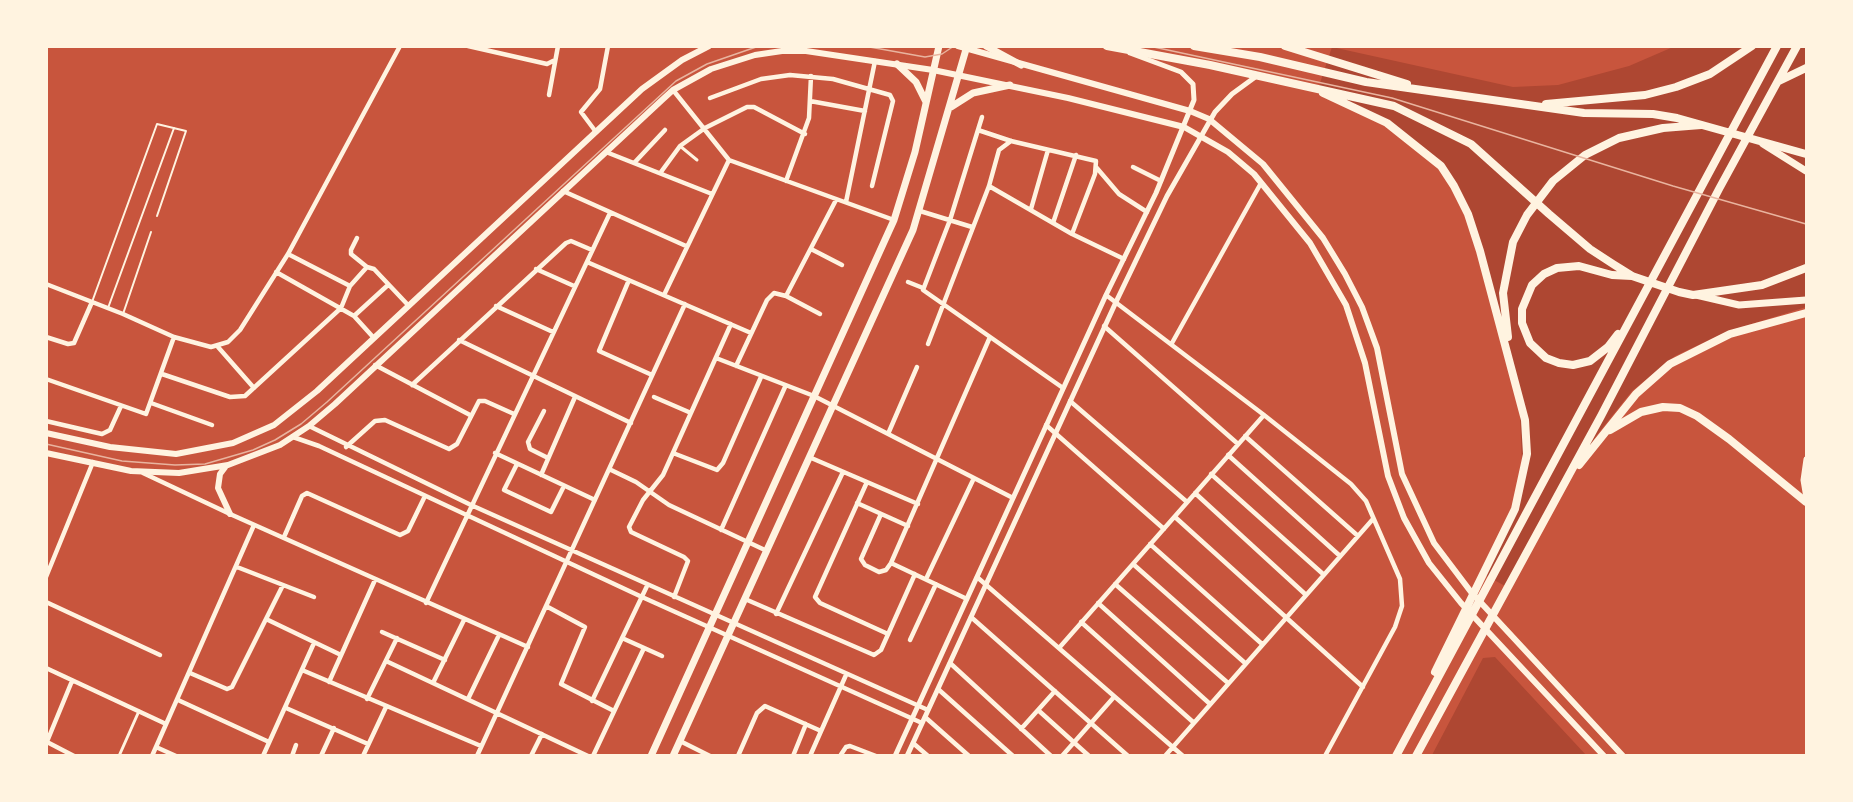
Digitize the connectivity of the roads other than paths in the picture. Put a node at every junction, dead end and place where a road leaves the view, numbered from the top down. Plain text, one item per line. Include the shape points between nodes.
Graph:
1 (400, 46) edge
2 (468, 46) edge
3 (558, 46) edge
4 (608, 46) edge
5 (709, 46) edge
6 (939, 46) edge
7 (958, 46) edge
8 (986, 46) edge
9 (1107, 46) edge
10 (1194, 46) edge
11 (1285, 46) edge
12 (1752, 46) edge
13 (1777, 46) edge
14 (1797, 46) edge
15 (967, 48) edge
16 (1117, 48) junction
17 (555, 60) junction
18 (875, 61) junction
19 (897, 64) junction
20 (1021, 65) junction
21 (1806, 68) edge
22 (933, 70) junction
23 (960, 75) junction
24 (1258, 75) junction
25 (811, 76) junction
26 (1778, 82) junction
27 (1010, 85) junction
28 (1311, 86) junction
29 (1417, 88) junction
30 (870, 89) junction
31 (673, 90) junction
32 (549, 96) dead end
33 (710, 98) dead end
34 (810, 101) junction
35 (926, 102) junction
36 (1530, 106) junction
37 (951, 107) junction
38 (865, 111) junction
39 (1190, 111) junction
40 (982, 117) dead end
41 (1209, 119) junction
42 (1706, 124) junction
43 (1184, 127) junction
44 (174, 128) junction
45 (705, 128) junction
46 (665, 130) dead end
47 (978, 130) junction
48 (596, 132) junction
49 (805, 134) junction
50 (1201, 134) junction
51 (1011, 141) junction
52 (1761, 142) junction
53 (680, 146) junction
54 (1048, 150) junction
55 (606, 152) junction
56 (1806, 154) edge
57 (1076, 155) junction
58 (697, 160) dead end
59 (729, 160) junction
60 (635, 162) junction
61 (1096, 167) junction
62 (1133, 167) dead end
63 (1806, 171) edge
64 (661, 172) junction
65 (1161, 181) junction
66 (786, 182) junction
67 (1261, 183) junction
68 (872, 186) dead end
69 (989, 186) junction
70 (563, 191) junction
71 (712, 194) junction
72 (836, 200) junction
73 (846, 202) junction
74 (1031, 209) junction
75 (920, 211) junction
76 (1147, 212) junction
77 (610, 213) junction
78 (157, 216) dead end
79 (894, 220) junction
80 (950, 220) junction
81 (1053, 223) junction
82 (972, 227) junction
83 (151, 232) dead end
84 (1072, 234) junction
85 (357, 238) dead end
86 (686, 246) junction
87 (811, 249) junction
88 (592, 250) junction
89 (288, 254) junction
90 (1124, 259) junction
91 (587, 262) junction
92 (842, 265) dead end
93 (367, 267) junction
94 (1806, 268) edge
95 (536, 269) junction
96 (276, 272) junction
97 (1635, 277) junction
98 (629, 280) junction
99 (908, 282) dead end
100 (46, 284) edge
101 (350, 286) junction
102 (389, 286) junction
103 (574, 286) junction
104 (923, 288) junction
105 (664, 295) junction
106 (1106, 295) junction
107 (1693, 295) junction
108 (786, 296) junction
109 (1806, 300) edge
110 (92, 302) junction
111 (1116, 302) junction
112 (685, 304) junction
113 (408, 305) junction
114 (944, 305) junction
115 (496, 306) junction
116 (108, 308) junction
117 (341, 308) junction
118 (1634, 313) junction
119 (1806, 313) edge
120 (123, 314) junction
121 (820, 314) dead end
122 (355, 317) junction
123 (731, 324) junction
124 (1104, 326) junction
125 (1370, 328) junction
126 (553, 332) junction
127 (1356, 332) junction
128 (751, 333) junction
129 (46, 337) edge
130 (174, 337) junction
131 (373, 337) junction
132 (990, 337) junction
133 (459, 340) junction
134 (1172, 343) junction
135 (928, 344) dead end
136 (218, 347) junction
137 (716, 358) junction
138 (375, 365) junction
139 (736, 366) junction
140 (917, 367) dead end
141 (1513, 373) junction
142 (162, 374) junction
143 (652, 375) junction
144 (532, 376) junction
145 (761, 376) junction
146 (46, 379) edge
147 (412, 385) junction
148 (785, 387) junction
149 (254, 388) junction
150 (1063, 388) junction
151 (814, 396) junction
152 (575, 397) junction
153 (654, 397) dead end
154 (1070, 401) junction
155 (151, 403) junction
156 (120, 406) junction
157 (833, 406) junction
158 (544, 411) dead end
159 (691, 413) junction
160 (514, 414) junction
161 (470, 415) junction
162 (1264, 415) junction
163 (46, 421) edge
164 (630, 423) junction
165 (212, 425) dead end
166 (1046, 425) junction
167 (309, 426) junction
168 (1607, 432) junction
169 (46, 433) edge
170 (888, 434) junction
171 (1055, 434) junction
172 (324, 436) junction
173 (1245, 436) junction
174 (293, 437) junction
175 (1238, 444) junction
176 (319, 446) junction
177 (346, 447) junction
178 (46, 453) edge
179 (495, 453) junction
180 (673, 453) junction
181 (1228, 455) junction
182 (809, 457) junction
183 (548, 458) junction
184 (1806, 459) edge
185 (938, 460) junction
186 (93, 462) junction
187 (517, 464) junction
188 (228, 465) junction
189 (609, 470) junction
190 (843, 472) junction
191 (143, 473) junction
192 (1211, 474) junction
193 (541, 475) junction
194 (974, 478) junction
195 (1568, 478) junction
196 (867, 482) junction
197 (564, 486) junction
198 (648, 493) junction
199 (1195, 493) junction
200 (425, 496) junction
201 (1013, 498) junction
202 (595, 500) junction
203 (1806, 500) edge
204 (1187, 502) junction
205 (857, 504) junction
206 (918, 504) junction
207 (471, 505) junction
208 (230, 514) junction
209 (881, 514) junction
210 (466, 515) junction
211 (1175, 516) junction
212 (1373, 519) junction
213 (254, 525) junction
214 (908, 526) junction
215 (1164, 529) junction
216 (721, 530) junction
217 (1358, 536) junction
218 (284, 537) junction
219 (748, 543) junction
220 (1150, 544) junction
221 (572, 551) junction
222 (767, 551) junction
223 (1340, 556) junction
224 (567, 561) junction
225 (891, 563) junction
226 (1133, 564) junction
227 (237, 567) junction
228 (915, 574) junction
229 (1323, 574) junction
230 (46, 577) edge
231 (977, 577) junction
232 (926, 579) junction
233 (375, 580) junction
234 (936, 584) junction
235 (1115, 584) junction
236 (283, 585) junction
237 (986, 585) junction
238 (647, 586) junction
239 (1305, 594) junction
240 (314, 597) dead end
241 (642, 597) junction
242 (674, 597) junction
243 (967, 598) junction
244 (745, 599) junction
245 (46, 602) edge
246 (426, 603) junction
247 (1098, 603) junction
248 (546, 606) junction
249 (776, 614) junction
250 (715, 616) junction
251 (971, 617) junction
252 (1285, 618) junction
253 (266, 620) junction
254 (464, 620) junction
255 (1081, 622) junction
256 (733, 625) junction
257 (710, 627) junction
258 (382, 632) dead end
259 (500, 634) junction
260 (888, 634) junction
261 (728, 635) junction
262 (397, 638) junction
263 (622, 638) junction
264 (910, 640) dead end
265 (314, 643) junction
266 (1262, 644) junction
267 (528, 647) junction
268 (644, 648) junction
269 (1059, 648) junction
270 (160, 654) dead end
271 (341, 655) junction
272 (662, 656) dead end
273 (445, 660) junction
274 (387, 661) junction
275 (950, 663) junction
276 (1245, 663) junction
277 (46, 668) edge
278 (302, 670) junction
279 (190, 673) junction
280 (846, 675) junction
281 (72, 681) junction
282 (329, 682) junction
283 (434, 683) junction
284 (1228, 683) junction
285 (841, 687) junction
286 (1363, 687) junction
287 (938, 688) junction
288 (1055, 691) junction
289 (1114, 697) junction
290 (367, 699) junction
291 (468, 699) junction
292 (178, 700) junction
293 (592, 701) junction
294 (1210, 704) junction
295 (918, 706) junction
296 (386, 707) junction
297 (286, 708) junction
298 (1420, 708) junction
299 (1038, 710) junction
300 (139, 711) junction
301 (614, 711) junction
302 (498, 713) junction
303 (926, 713) junction
304 (912, 718) junction
305 (1193, 722) junction
306 (922, 723) junction
307 (1091, 723) junction
308 (166, 724) junction
309 (806, 724) junction
310 (334, 728) junction
311 (1021, 729) junction
312 (822, 731) junction
313 (542, 734) junction
314 (680, 741) junction
315 (269, 742) junction
316 (1074, 742) junction
317 (47, 743) edge
318 (913, 743) junction
319 (368, 744) junction
320 (296, 745) dead end
321 (481, 746) junction
322 (156, 747) junction
323 (1173, 747) junction
324 (74, 756) edge
325 (119, 756) edge
326 (152, 756) edge
327 (176, 756) edge
328 (263, 756) edge
329 (292, 756) edge
330 (321, 756) edge
331 (363, 756) edge
332 (477, 756) edge
333 (531, 756) edge
334 (588, 756) edge
335 (593, 756) edge
336 (651, 756) edge
337 (673, 756) edge
338 (710, 756) edge
339 (738, 756) edge
340 (793, 756) edge
341 (810, 756) edge
342 (840, 756) edge
343 (876, 756) edge
344 (895, 756) edge
345 (907, 756) edge
346 (928, 756) edge
347 (969, 756) edge
348 (1013, 756) edge
349 (1051, 756) edge
350 (1062, 756) edge
351 (1089, 756) edge
352 (1128, 756) edge
353 (1165, 756) edge
354 (1183, 756) edge
355 (1325, 756) edge
356 (1396, 756) edge
357 (1416, 756) edge
358 (1604, 756) edge
359 (1623, 756) edge

1 - 89 street
2 - 17 street via 547,64
3 - 17 street
4 - 48 street via 600,89 581,112
5 - 48 main road via 664,72
6 - 22 main road
7 - 15 main road
8 - 20 main road
9 - 16 highway
10 - 29 highway via 1366,82
11 - 29 highway
12 - 36 highway via 1710,74 1676,87 1621,98
13 - 118 highway
14 - 26 highway
15 - 20 main road
15 - 23 main road
16 - 24 highway
16 - 39 street via 1186,76 1195,89
17 - 32 street
18 - 19 main road
18 - 30 street
18 - 31 main road via 782,51 723,64
19 - 22 main road
19 - 35 main road via 916,82
20 - 39 main road
21 - 26 highway
22 - 23 main road
22 - 35 main road
23 - 27 main road
23 - 37 main road
24 - 28 highway
24 - 41 street via 1232,94
25 - 30 street
25 - 33 street via 761,79
25 - 34 street
26 - 195 highway
27 - 37 main road via 974,93
27 - 43 main road
28 - 97 highway via 1394,106 1471,144 1590,249
28 - 141 highway via 1387,123 1441,166 1468,214
29 - 36 highway
30 - 38 street
30 - 68 street via 890,95 893,100
31 - 45 street
31 - 55 main road
34 - 38 street
34 - 49 street
35 - 79 main road
36 - 42 highway via 1584,113 1653,114
37 - 75 main road
38 - 73 street
39 - 41 main road
39 - 43 street
40 - 47 street
41 - 50 street
41 - 125 main road via 1252,152 1290,195 1346,274
42 - 52 highway
42 - 141 highway via 1619,138 1585,155 1542,195 1522,224 1508,259 1503,294
43 - 50 main road
43 - 65 street
44 - 78 lane via 186,131
44 - 110 lane via 157,124
44 - 116 lane
45 - 49 street via 754,107
45 - 53 street
45 - 59 street
46 - 60 street
47 - 51 street
47 - 80 street
48 - 113 main road
49 - 66 street
50 - 67 main road via 1238,160
50 - 111 street
51 - 54 street
51 - 69 street via 999,150
52 - 56 highway
52 - 63 main road
53 - 58 street
53 - 64 street
54 - 57 street
54 - 74 street
55 - 60 street
55 - 70 main road
57 - 61 street via 1091,158
57 - 81 street
59 - 66 street
59 - 71 street
60 - 64 street
61 - 76 street via 1119,194
61 - 84 street
62 - 65 street
64 - 71 street
65 - 76 street
66 - 72 street
67 - 127 main road via 1320,258
67 - 134 street
69 - 74 street
69 - 82 street
70 - 77 street
70 - 138 main road
71 - 86 street
72 - 73 street
72 - 87 street
73 - 79 street
74 - 81 street
75 - 80 street
75 - 157 main road
76 - 90 street
77 - 86 street
77 - 88 street
79 - 151 main road
80 - 82 street
80 - 104 street
81 - 84 street
82 - 114 street
83 - 120 lane
84 - 90 street
85 - 93 street via 350,252
86 - 105 street
87 - 92 street
87 - 108 street
88 - 91 street
88 - 95 street via 568,242
89 - 96 street
89 - 101 street
90 - 106 street
91 - 98 street
91 - 103 street
93 - 101 street
93 - 102 street via 374,268
94 - 107 highway via 1762,285
95 - 103 street
95 - 115 street
96 - 117 street
96 - 136 street via 240,330
97 - 107 highway
97 - 118 highway via 1579,266 1557,268 1533,285 1521,317 1535,349 1552,361 1573,365 1598,355
98 - 105 street
98 - 143 street via 599,351
99 - 104 street
100 - 110 street
101 - 117 street
102 - 113 street
102 - 122 street
103 - 126 street
104 - 114 street via 924,293
105 - 112 street
106 - 111 street
106 - 150 street
107 - 109 main road via 1739,305
108 - 121 street
108 - 128 street via 770,296
110 - 116 street
110 - 129 street via 74,343
111 - 124 street
111 - 134 street
112 - 123 street
112 - 143 street
113 - 131 main road
114 - 132 street
114 - 135 street
115 - 126 street
115 - 133 street
116 - 120 street
117 - 122 street
117 - 149 street
118 - 298 highway
119 - 168 highway via 1754,326 1680,357 1644,386
120 - 130 street
122 - 131 street
123 - 128 street
123 - 137 street
124 - 154 street
124 - 175 street
125 - 127 main road
125 - 359 main road via 1398,461 1407,488 1442,556
126 - 144 street
127 - 358 main road via 1394,495 1429,563 1461,603
128 - 139 street
130 - 136 street
130 - 142 street
131 - 169 main road via 292,413 233,443 176,454 110,447
132 - 150 street
132 - 185 street
133 - 144 street
133 - 147 street
134 - 162 street
136 - 149 street
137 - 139 street
137 - 159 street
138 - 147 street
138 - 167 main road
139 - 145 street
140 - 170 street
141 - 298 highway via 1525,420 1527,454 1515,509
142 - 149 street via 230,397 245,396
142 - 155 street
143 - 164 street
144 - 152 street
144 - 160 street
145 - 148 street
145 - 180 street via 723,463 713,470
146 - 156 street
147 - 161 street
148 - 151 street
148 - 216 street
150 - 166 street
151 - 157 street
151 - 219 main road
152 - 164 street
152 - 183 street
153 - 159 street
154 - 171 street
154 - 204 street
155 - 156 street via 146,414
155 - 165 street
156 - 163 street via 110,430 102,434
157 - 170 street
157 - 182 main road
158 - 183 street via 528,442 530,449
159 - 180 street
160 - 161 street via 482,401 476,403
160 - 179 street
161 - 177 street via 457,444 449,449 385,420 375,421
162 - 173 street
162 - 212 street via 1360,493
164 - 189 street
166 - 171 street
166 - 201 street
167 - 172 street
167 - 174 main road
168 - 195 highway
168 - 203 highway via 1641,412 1680,408 1729,439
170 - 185 street
171 - 215 street
171 - 237 street
172 - 176 street
172 - 177 street
173 - 175 street
173 - 217 street
174 - 176 street
174 - 188 main road via 264,453
175 - 181 street
176 - 200 street
177 - 207 street
178 - 186 main road
179 - 187 street
179 - 207 street
180 - 198 street via 663,475
181 - 192 street
181 - 223 street
182 - 190 street
182 - 222 main road
183 - 193 street
184 - 203 street
185 - 194 street
185 - 206 street
186 - 191 main road
186 - 230 street
187 - 193 street
187 - 197 street via 504,490 513,495 551,512
188 - 191 main road via 179,473
188 - 208 main road via 219,474 218,488
189 - 198 street via 636,482
189 - 202 street
190 - 196 street
190 - 249 street
191 - 208 street
192 - 199 street
192 - 229 street
193 - 197 street
194 - 201 street
194 - 232 street
195 - 357 highway
196 - 205 street
196 - 206 street
197 - 202 street
198 - 216 street
198 - 242 street via 629,527 631,532 684,556 688,564
199 - 204 street
199 - 239 street
200 - 210 street
200 - 218 street via 408,531 400,535 311,493 304,494
201 - 231 street
202 - 221 street
204 - 211 street
205 - 209 street
205 - 260 street via 815,593 820,603
206 - 214 street
207 - 210 street
207 - 221 street
208 - 213 street
209 - 214 street
209 - 225 street via 862,556 865,566 879,572
210 - 224 street
210 - 246 street
211 - 215 street
211 - 252 street
212 - 217 street
212 - 286 street via 1400,579 1402,601 1395,627
213 - 218 street
213 - 227 street
214 - 225 street
215 - 220 street
216 - 219 street
217 - 223 street
218 - 233 street
219 - 222 street
219 - 250 main road
220 - 226 street
220 - 266 street
221 - 224 street
221 - 238 street
222 - 244 main road
223 - 229 street
224 - 241 street
224 - 248 street
225 - 228 street
226 - 235 street
226 - 276 street
227 - 236 street
227 - 279 street
228 - 232 street
228 - 260 street
229 - 239 street
231 - 237 street
231 - 243 street
232 - 234 street
233 - 246 street
233 - 271 street
234 - 243 street
234 - 264 street
235 - 247 street
235 - 284 street
236 - 240 street
236 - 253 street
237 - 251 street
237 - 269 street
238 - 241 street
238 - 242 street
239 - 252 street
241 - 257 street
241 - 263 street
242 - 250 street
243 - 295 street
244 - 249 street
244 - 256 main road
245 - 270 street
246 - 254 street
247 - 255 street
247 - 294 street
248 - 267 street
248 - 293 street via 584,625 561,684
249 - 260 street via 870,655 881,650
250 - 256 street
250 - 257 main road
251 - 275 street
251 - 288 street
252 - 266 street
252 - 286 street
253 - 265 street
253 - 279 street via 232,687 227,689
254 - 259 street
254 - 273 street
255 - 269 street
255 - 305 street
256 - 261 main road
256 - 280 street
257 - 261 street
257 - 336 main road
258 - 262 street
259 - 267 street
259 - 291 street
261 - 285 street
261 - 314 main road
262 - 273 street
262 - 274 street
263 - 268 street
263 - 293 street
265 - 271 street
265 - 278 street
266 - 276 street
267 - 302 street
268 - 272 street
268 - 301 street
269 - 289 street
271 - 282 street
273 - 283 street
274 - 283 street
274 - 290 street
275 - 287 street
275 - 311 street
276 - 284 street
277 - 281 street
278 - 282 street
278 - 297 street
279 - 292 street
280 - 285 street
280 - 295 street
281 - 300 street
281 - 317 street
282 - 290 street
283 - 291 street
284 - 294 street
285 - 304 street
285 - 312 street
286 - 355 street
287 - 303 street
287 - 348 street
288 - 299 street
288 - 307 street
289 - 307 street
289 - 323 street
290 - 296 street
291 - 302 street
292 - 308 street
292 - 315 street
293 - 301 street
294 - 305 street
295 - 303 street
295 - 304 street
296 - 319 street
296 - 321 street
297 - 310 street
297 - 315 street
298 - 356 highway
299 - 311 street
299 - 316 street
300 - 308 street
300 - 325 street
301 - 335 street
302 - 313 street
302 - 321 street
303 - 306 street
303 - 347 street
304 - 306 street
304 - 344 street
305 - 323 street
306 - 318 street
307 - 316 street
307 - 352 street
308 - 322 street
309 - 312 street
309 - 339 street via 763,707
309 - 340 street
310 - 319 street
310 - 330 street
311 - 349 street
312 - 341 street
313 - 333 street
313 - 334 street
314 - 337 main road
314 - 338 street
315 - 328 street
316 - 350 street
316 - 351 street
317 - 324 street
318 - 345 street
318 - 346 street
319 - 331 street
320 - 329 street
321 - 332 street
322 - 326 street
322 - 327 street
323 - 353 street
323 - 354 street
342 - 343 street via 850,746

